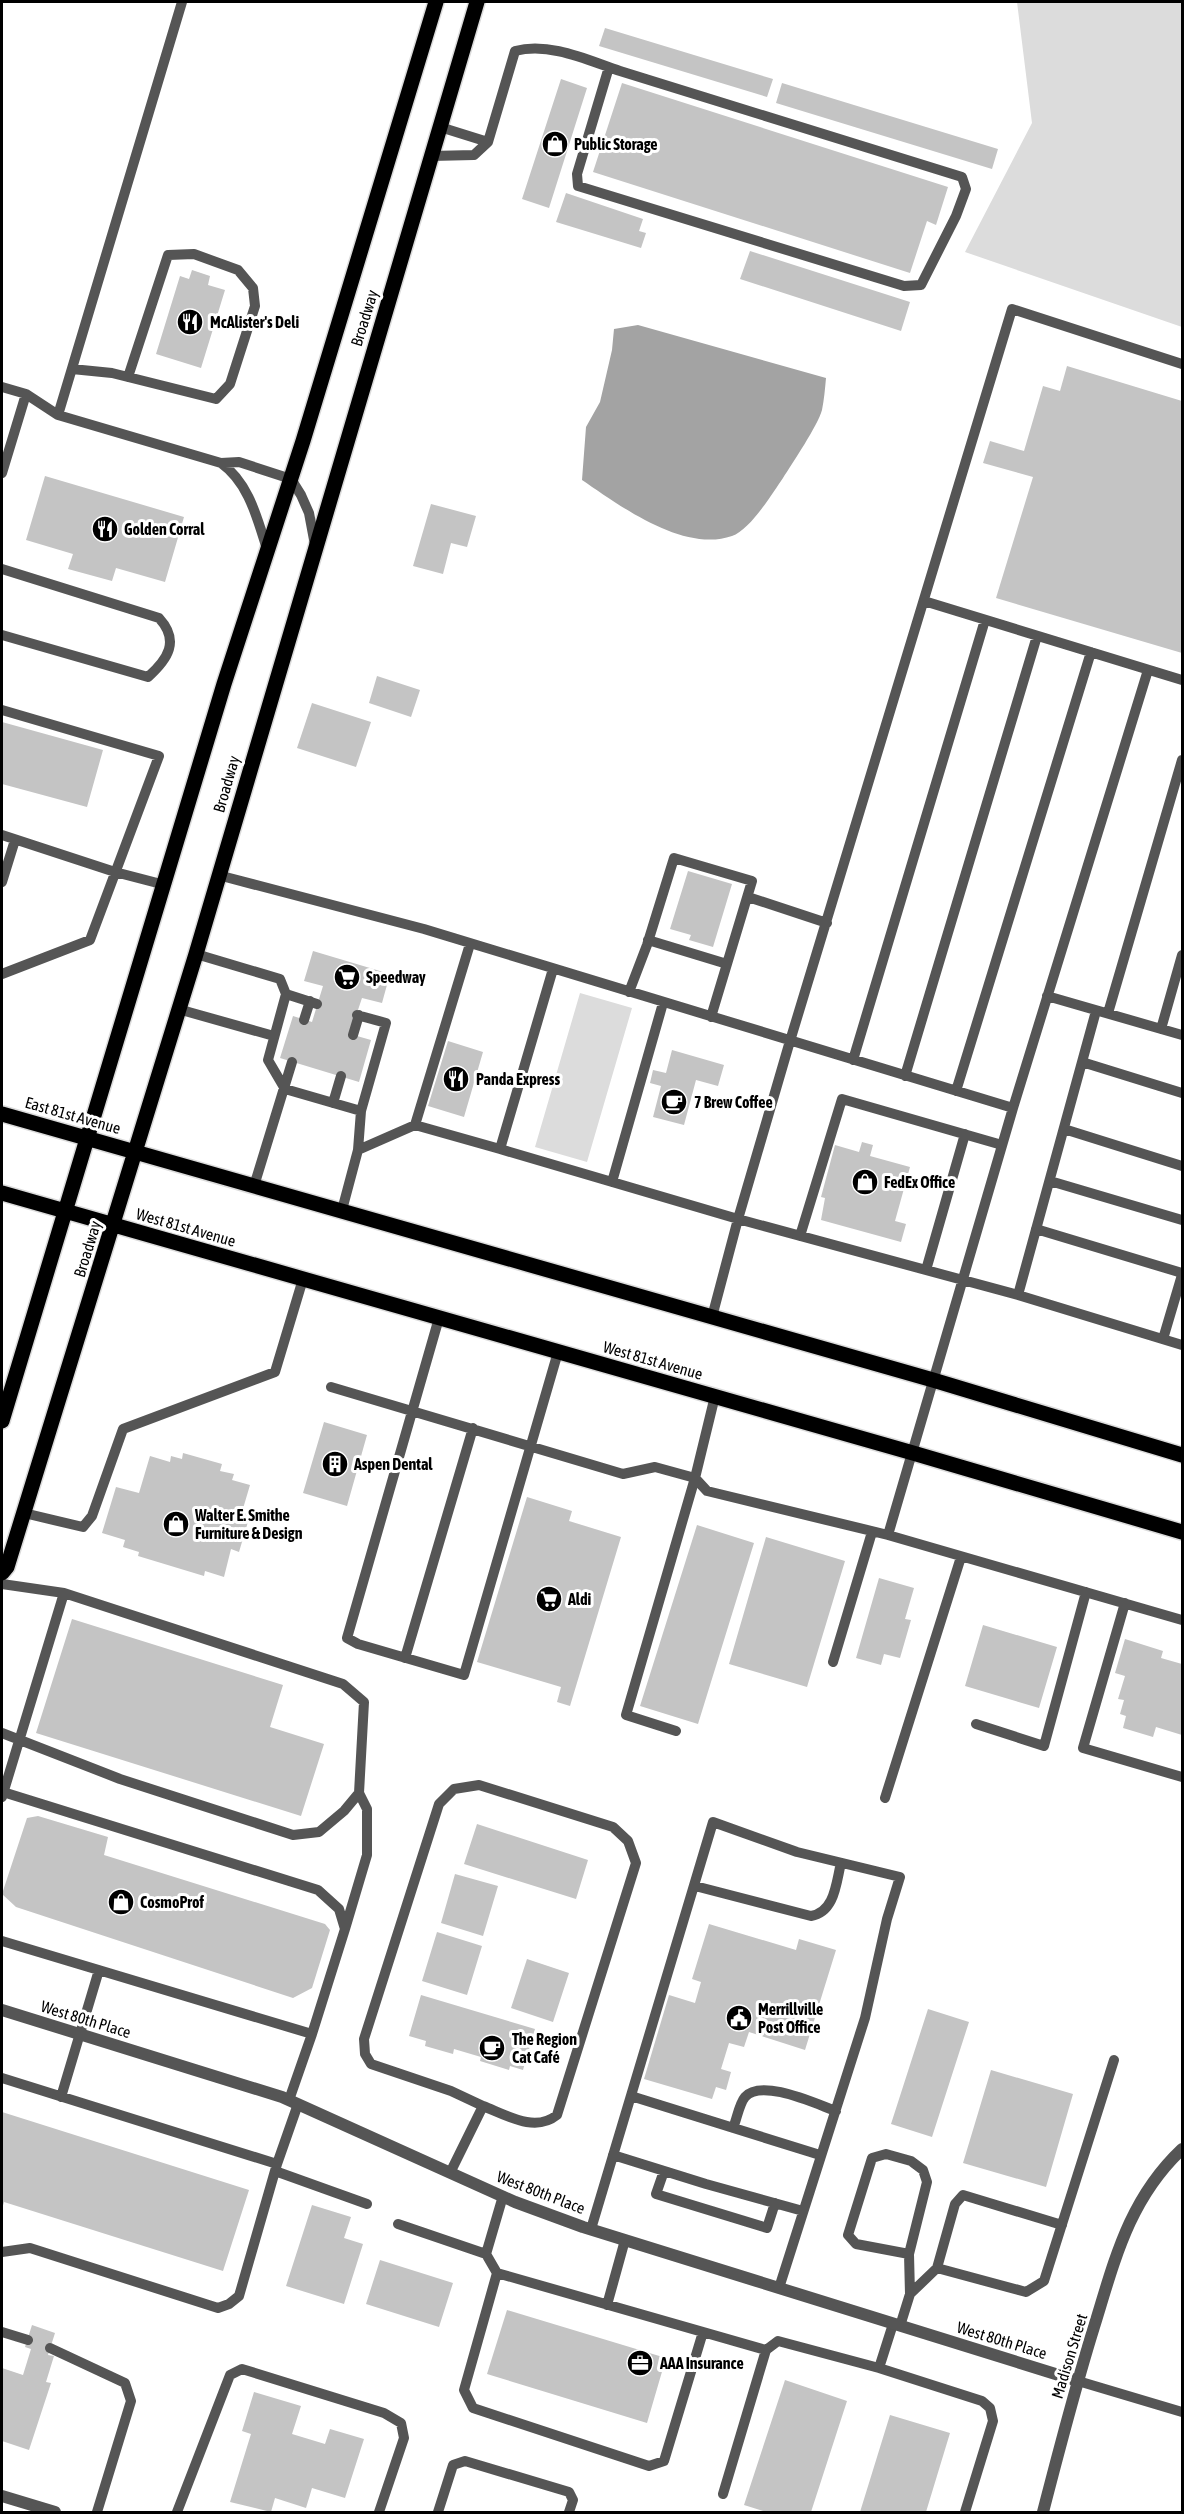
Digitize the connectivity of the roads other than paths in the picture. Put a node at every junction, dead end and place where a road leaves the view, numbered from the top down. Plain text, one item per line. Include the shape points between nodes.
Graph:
1 (182, 2) edge
2 (436, 2) edge
3 (477, 2) edge
4 (609, 67) junction
5 (440, 127) junction
6 (488, 142) junction
7 (431, 156) junction
8 (1182, 364) edge
9 (72, 369) junction
10 (128, 377) junction
11 (2, 387) edge
12 (26, 394) junction
13 (58, 415) junction
14 (6, 440) edge
15 (221, 463) junction
16 (2, 473) edge
17 (291, 479) junction
18 (315, 546) junction
19 (267, 549) junction
20 (2, 569) edge
21 (924, 601) junction
22 (986, 620) junction
23 (2, 635) edge
24 (1037, 636) junction
25 (1091, 652) junction
26 (1148, 670) junction
27 (1182, 680) edge
28 (2, 710) edge
29 (1182, 760) edge
30 (2, 835) edge
31 (15, 840) junction
32 (115, 872) junction
33 (218, 875) junction
34 (2, 882) edge
35 (165, 885) junction
36 (748, 897) junction
37 (826, 922) junction
38 (648, 940) junction
39 (470, 944) junction
40 (196, 954) junction
41 (1182, 955) edge
42 (727, 964) junction
43 (553, 969) junction
44 (2, 974) edge
45 (629, 992) junction
46 (286, 994) junction
47 (1047, 996) junction
48 (663, 1003) junction
49 (178, 1009) junction
50 (1096, 1011) junction
51 (1108, 1013) junction
52 (711, 1017) junction
53 (304, 1020) dead end
54 (1161, 1029) junction
55 (354, 1035) dead end
56 (1182, 1035) edge
57 (274, 1036) junction
58 (790, 1041) junction
59 (853, 1060) junction
60 (292, 1062) dead end
61 (1082, 1062) junction
62 (341, 1076) dead end
63 (905, 1076) junction
64 (285, 1089) junction
65 (956, 1091) junction
66 (1182, 1093) edge
67 (333, 1103) junction
68 (1013, 1108) junction
69 (361, 1111) junction
70 (2, 1114) edge
71 (415, 1125) junction
72 (1064, 1129) junction
73 (964, 1134) junction
74 (88, 1138) junction
75 (1002, 1145) junction
76 (500, 1149) junction
77 (358, 1150) junction
78 (135, 1151) junction
79 (1182, 1166) edge
80 (1050, 1181) junction
81 (612, 1182) junction
82 (255, 1186) junction
83 (2, 1193) edge
84 (342, 1210) junction
85 (65, 1211) junction
86 (738, 1219) junction
87 (1182, 1220) edge
88 (114, 1226) junction
89 (1036, 1229) junction
90 (800, 1236) junction
91 (926, 1270) junction
92 (1182, 1274) edge
93 (303, 1279) junction
94 (963, 1280) junction
95 (1018, 1295) junction
96 (712, 1317) junction
97 (439, 1318) junction
98 (1163, 1339) junction
99 (1182, 1345) edge
100 (558, 1352) junction
101 (933, 1380) junction
102 (331, 1387) dead end
103 (715, 1396) junction
104 (412, 1410) junction
105 (2, 1421) edge
106 (472, 1428) junction
107 (529, 1444) junction
108 (913, 1453) junction
109 (1182, 1455) edge
110 (695, 1478) junction
111 (24, 1513) junction
112 (872, 1532) junction
113 (1182, 1532) edge
114 (888, 1535) junction
115 (961, 1557) junction
116 (2, 1573) edge
117 (2, 1584) edge
118 (1086, 1592) junction
119 (64, 1593) junction
120 (1125, 1603) junction
121 (1182, 1620) edge
122 (405, 1658) junction
123 (832, 1662) dead end
124 (976, 1724) dead end
125 (676, 1731) dead end
126 (2, 1733) edge
127 (18, 1741) junction
128 (1182, 1777) edge
129 (359, 1793) junction
130 (2, 1795) edge
131 (885, 1798) dead end
132 (841, 1863) junction
133 (695, 1886) junction
134 (345, 1929) junction
135 (2, 1941) edge
136 (99, 1970) junction
137 (2, 2010) edge
138 (80, 2034) junction
139 (312, 2034) junction
140 (1114, 2060) dead end
141 (2, 2078) edge
142 (631, 2096) junction
143 (61, 2097) junction
144 (293, 2102) junction
145 (483, 2106) junction
146 (836, 2111) junction
147 (734, 2128) junction
148 (1182, 2149) edge
149 (613, 2155) junction
150 (820, 2155) junction
151 (276, 2167) junction
152 (664, 2171) junction
153 (450, 2173) junction
154 (503, 2196) junction
155 (775, 2203) junction
156 (367, 2204) dead end
157 (803, 2211) junction
158 (398, 2224) dead end
159 (1062, 2225) junction
160 (591, 2229) junction
161 (625, 2240) junction
162 (2, 2252) edge
163 (486, 2254) junction
164 (909, 2254) junction
165 (937, 2268) junction
166 (496, 2273) junction
167 (779, 2288) junction
168 (910, 2294) junction
169 (607, 2305) junction
170 (896, 2325) junction
171 (2, 2332) edge
172 (703, 2332) junction
173 (28, 2340) dead end
174 (50, 2348) dead end
175 (766, 2350) junction
176 (879, 2368) junction
177 (1078, 2381) junction
178 (1182, 2412) edge
179 (723, 2494) dead end
180 (2, 2496) edge
181 (55, 2512) edge
182 (97, 2512) edge
183 (177, 2512) edge
184 (379, 2512) edge
185 (438, 2512) edge
186 (569, 2512) edge
187 (965, 2512) edge
188 (1043, 2512) edge

1 - 9 lane
2 - 17 main road, Broadway
3 - 5 main road, Broadway
4 - 4 lane via 962,177 966,189 956,216 921,285 904,286 578,186 577,174
4 - 6 lane via 573,54 528,48 515,51
5 - 6 lane
5 - 7 main road, Broadway
6 - 7 lane via 474,155
7 - 18 main road, Broadway
8 - 21 lane via 1012,309
9 - 10 lane
9 - 13 lane
10 - 10 lane via 216,399 230,384 255,306 253,288 238,270 194,254 168,255
11 - 12 lane
12 - 13 lane
12 - 14 lane
13 - 15 lane
14 - 16 lane
15 - 17 lane via 239,462
15 - 19 lane via 245,490
17 - 18 lane via 309,513
17 - 19 main road, Broadway
18 - 33 main road, Broadway
19 - 35 main road, Broadway
20 - 23 lane via 159,618 169,629 170,648 164,664 148,677
21 - 22 lane
21 - 37 lane
22 - 24 lane
22 - 59 lane
24 - 25 lane
24 - 63 lane
25 - 26 lane
25 - 65 lane
26 - 27 lane
26 - 47 lane
28 - 32 lane via 159,756
29 - 51 lane
30 - 31 lane
31 - 32 lane
31 - 34 lane
32 - 35 lane
32 - 44 lane via 90,940
33 - 39 lane
33 - 40 main road, Broadway
35 - 74 main road, Broadway
36 - 37 lane
36 - 38 lane via 752,881 674,858
36 - 42 lane
37 - 58 lane
38 - 42 lane
38 - 45 lane
39 - 43 lane
39 - 71 lane
40 - 46 lane via 280,979
40 - 49 main road, Broadway
41 - 54 lane
42 - 52 lane
43 - 45 lane
43 - 76 lane
45 - 48 lane
46 - 53 lane via 314,1002
46 - 57 lane
47 - 50 lane
47 - 68 lane
48 - 52 lane
48 - 81 lane
49 - 57 lane
49 - 78 main road, Broadway
50 - 51 lane
50 - 61 lane
51 - 54 lane
52 - 58 lane
54 - 56 lane
55 - 69 lane via 358,1015 386,1023
57 - 64 lane via 268,1060
58 - 59 lane
58 - 86 lane
59 - 63 lane
60 - 64 lane
61 - 66 lane
61 - 72 lane
62 - 67 lane
63 - 65 lane
64 - 67 lane
64 - 82 lane
65 - 68 lane
67 - 69 lane
68 - 75 lane
69 - 77 lane
70 - 74 main road, East 81st Avenue
71 - 76 lane
71 - 77 lane
72 - 79 lane
72 - 80 lane
73 - 75 lane
73 - 90 lane via 842,1099
73 - 91 lane
74 - 78 main road, East 81st Avenue
74 - 85 main road, Broadway
75 - 94 lane
76 - 81 lane
77 - 84 lane
78 - 82 main road
78 - 88 main road, Broadway
80 - 87 lane
80 - 89 lane
81 - 86 lane
82 - 84 main road
83 - 85 main road
84 - 96 main road
85 - 88 main road
85 - 105 main road, Broadway
86 - 90 lane
86 - 96 lane
88 - 93 main road, West 81st Avenue
88 - 111 main road, Broadway
89 - 92 lane
89 - 95 lane
90 - 91 lane
91 - 94 lane
92 - 98 lane
93 - 97 main road, West 81st Avenue
93 - 111 lane via 275,1372 123,1428 92,1516 83,1527
94 - 95 lane
94 - 101 lane
95 - 98 lane
96 - 101 main road
97 - 100 main road, West 81st Avenue
97 - 104 lane
98 - 99 lane
100 - 103 main road, West 81st Avenue
100 - 107 lane
101 - 108 lane
101 - 109 main road
102 - 104 lane
103 - 108 main road, West 81st Avenue
103 - 110 lane
104 - 106 lane
104 - 122 lane via 347,1638
106 - 107 lane
106 - 122 lane
107 - 110 lane via 623,1474 656,1467
107 - 122 lane via 464,1675
108 - 113 main road, West 81st Avenue
108 - 114 lane
110 - 112 lane via 707,1491
110 - 125 lane via 626,1716
111 - 116 main road, Broadway
112 - 114 lane
112 - 123 lane
114 - 115 lane
115 - 118 lane
115 - 131 lane
117 - 119 lane
118 - 120 lane
118 - 124 lane via 1044,1746
119 - 127 lane
119 - 129 lane via 343,1684 364,1702
120 - 121 lane
120 - 128 lane via 1083,1748
126 - 127 lane
127 - 129 lane via 293,1835 319,1832
127 - 130 lane
129 - 134 lane via 367,1809 367,1855
130 - 134 lane via 318,1890 339,1909
132 - 133 lane via 827,1910 811,1916
132 - 133 lane via 713,1822
132 - 146 lane via 900,1877 865,2018
133 - 142 lane
134 - 139 lane
135 - 136 lane
136 - 138 lane
136 - 139 lane
137 - 138 street, West 80th Place
138 - 143 lane
138 - 144 street, West 80th Place
139 - 144 lane
140 - 159 lane
141 - 143 lane
142 - 147 lane
142 - 149 lane
143 - 151 lane
144 - 151 lane
144 - 153 street, West 80th Place
145 - 145 lane via 371,2064 365,2054 364,2039 439,1804 454,1789 479,1785 613,1827 628,1841 636,1863 557,2115 547,2123 526,2122
145 - 153 lane
146 - 147 lane via 776,2090 755,2089 745,2097
146 - 150 lane
147 - 150 lane
148 - 177 street, Madison Street via 1161,2171 1134,2211 1116,2256
149 - 152 lane
149 - 160 lane
150 - 157 lane
151 - 156 lane
151 - 162 lane via 239,2296 218,2308 30,2248
152 - 155 lane
152 - 155 lane via 656,2194 767,2228
153 - 154 street, West 80th Place
154 - 160 street, West 80th Place
154 - 163 lane
155 - 157 lane
157 - 167 lane
158 - 163 lane
159 - 165 lane via 1044,2281 1026,2292
159 - 165 lane via 963,2195 955,2204
160 - 161 street, West 80th Place
161 - 167 street, West 80th Place
161 - 169 lane
163 - 166 lane
164 - 164 lane via 927,2182 923,2170 911,2161 886,2154 872,2158 848,2235 856,2244
164 - 168 lane
165 - 168 lane
166 - 169 lane
166 - 172 lane via 464,2390 473,2408 649,2466 664,2462
167 - 170 street, West 80th Place
168 - 170 lane
169 - 172 lane
170 - 176 lane
170 - 177 street, West 80th Place
171 - 173 lane
172 - 175 lane
174 - 182 lane via 125,2383 131,2401
175 - 176 lane via 778,2341
175 - 179 lane
176 - 187 lane via 982,2401 990,2408 993,2421
177 - 178 lane
177 - 188 street, Madison Street
180 - 181 street
183 - 184 lane via 230,2375 242,2369 384,2413 401,2423 404,2438
185 - 186 lane via 453,2465 465,2461 569,2492 573,2500

